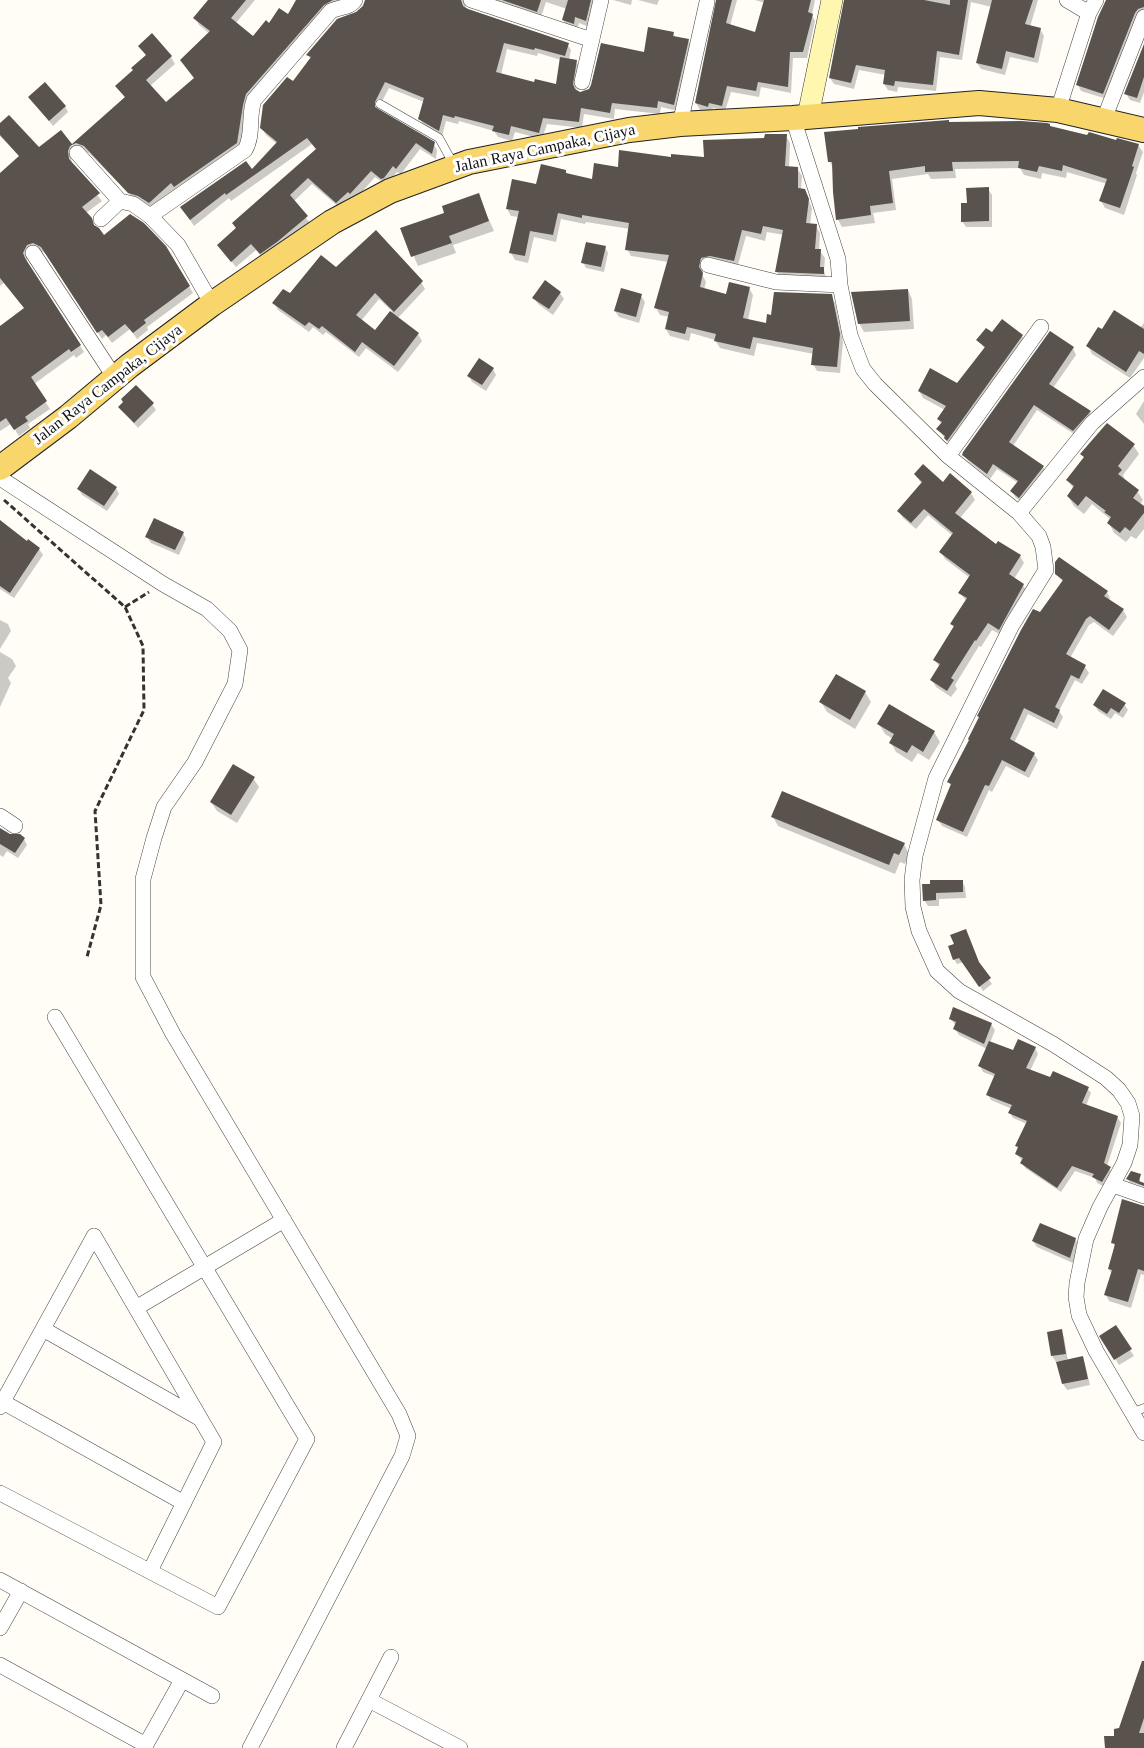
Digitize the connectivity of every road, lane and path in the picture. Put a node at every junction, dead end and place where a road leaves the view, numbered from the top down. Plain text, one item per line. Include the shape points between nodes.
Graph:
1 (355, 0) edge
2 (601, 0) edge
3 (832, 0) edge
4 (1067, 0) edge
5 (475, 1) edge
6 (707, 2) dead end
7 (1092, 7) edge
8 (1144, 17) edge
9 (592, 40) junction
10 (582, 82) dead end
11 (380, 104) dead end
12 (1058, 110) junction
13 (800, 117) junction
14 (1104, 119) junction
15 (680, 124) junction
16 (1144, 130) edge
17 (77, 153) dead end
18 (455, 166) junction
19 (120, 201) junction
20 (150, 216) junction
21 (101, 219) dead end
22 (33, 253) dead end
23 (708, 265) dead end
24 (840, 285) junction
25 (212, 304) junction
26 (1041, 327) dead end
27 (1144, 377) edge
28 (116, 378) junction
29 (948, 456) junction
30 (1, 467) edge
31 (0, 497) edge
32 (1019, 513) junction
33 (163, 584) junction
34 (125, 607) junction
35 (0, 816) edge
36 (15, 826) dead end
37 (87, 957) dead end
38 (55, 1017) dead end
39 (1113, 1185) junction
40 (1144, 1196) edge
41 (284, 1220) junction
42 (204, 1267) junction
43 (136, 1308) junction
44 (43, 1329) junction
45 (1, 1405) edge
46 (1138, 1410) edge
47 (200, 1419) junction
48 (1144, 1433) edge
49 (0, 1493) edge
50 (184, 1503) junction
51 (150, 1571) junction
52 (0, 1580) edge
53 (21, 1591) junction
54 (0, 1628) edge
55 (391, 1657) dead end
56 (0, 1665) edge
57 (182, 1680) junction
58 (212, 1696) dead end
59 (369, 1700) junction
60 (145, 1747) edge
61 (250, 1748) edge
62 (345, 1748) edge
63 (460, 1748) edge

1 - 20 street via 331,11 254,100 245,150
2 - 9 street
3 - 13 street
4 - 7 street
5 - 9 street
6 - 15 street
7 - 12 street
8 - 14 street
9 - 10 street
11 - 18 lane via 439,138
12 - 13 main road, Jalan Raya Campaka, Cijaya via 979,103
12 - 14 main road, Jalan Raya Campaka, Cijaya
13 - 15 main road, Jalan Raya Campaka, Cijaya
13 - 24 street via 838,259
14 - 16 main road, Jalan Raya Campaka, Cijaya
15 - 18 main road, Jalan Raya Campaka, Cijaya via 546,145
17 - 19 street
18 - 25 main road, Jalan Raya Campaka, Cijaya via 369,201
19 - 20 street via 133,204
19 - 21 street
20 - 25 street via 178,245
22 - 28 street
23 - 24 street via 776,282
24 - 29 street via 850,335 863,369
25 - 28 main road, Jalan Raya Campaka, Cijaya
26 - 29 street
27 - 32 street via 1092,423
28 - 30 main road, Jalan Raya Campaka, Cijaya
29 - 32 street
30 - 33 street
31 - 34 path
32 - 39 street via 1039,536 1046,570 1012,625 936,778 915,856 913,907 928,956 937,971 959,991 1053,1044 1119,1090 1128,1103 1132,1131 1124,1163
33 - 34 path
33 - 41 street via 207,609 230,631 240,650 235,684 195,762 164,807 154,838 143,879 143,977
34 - 37 path via 143,646 144,710 96,811 101,905
35 - 36 street
38 - 42 street
39 - 40 street
39 - 46 street via 1086,1239 1076,1297 1079,1314 1096,1351
41 - 42 street
41 - 61 street via 399,1414 408,1436 402,1456
42 - 43 street
42 - 51 street via 307,1439 218,1607
43 - 44 street via 94,1236
43 - 47 street
44 - 45 street
44 - 47 street
45 - 50 street
46 - 48 street
47 - 50 street via 214,1442
49 - 51 street
50 - 51 street
52 - 53 street
53 - 54 street
53 - 57 street
55 - 59 street
56 - 60 street
57 - 58 street
57 - 60 street
59 - 62 street
59 - 63 street

